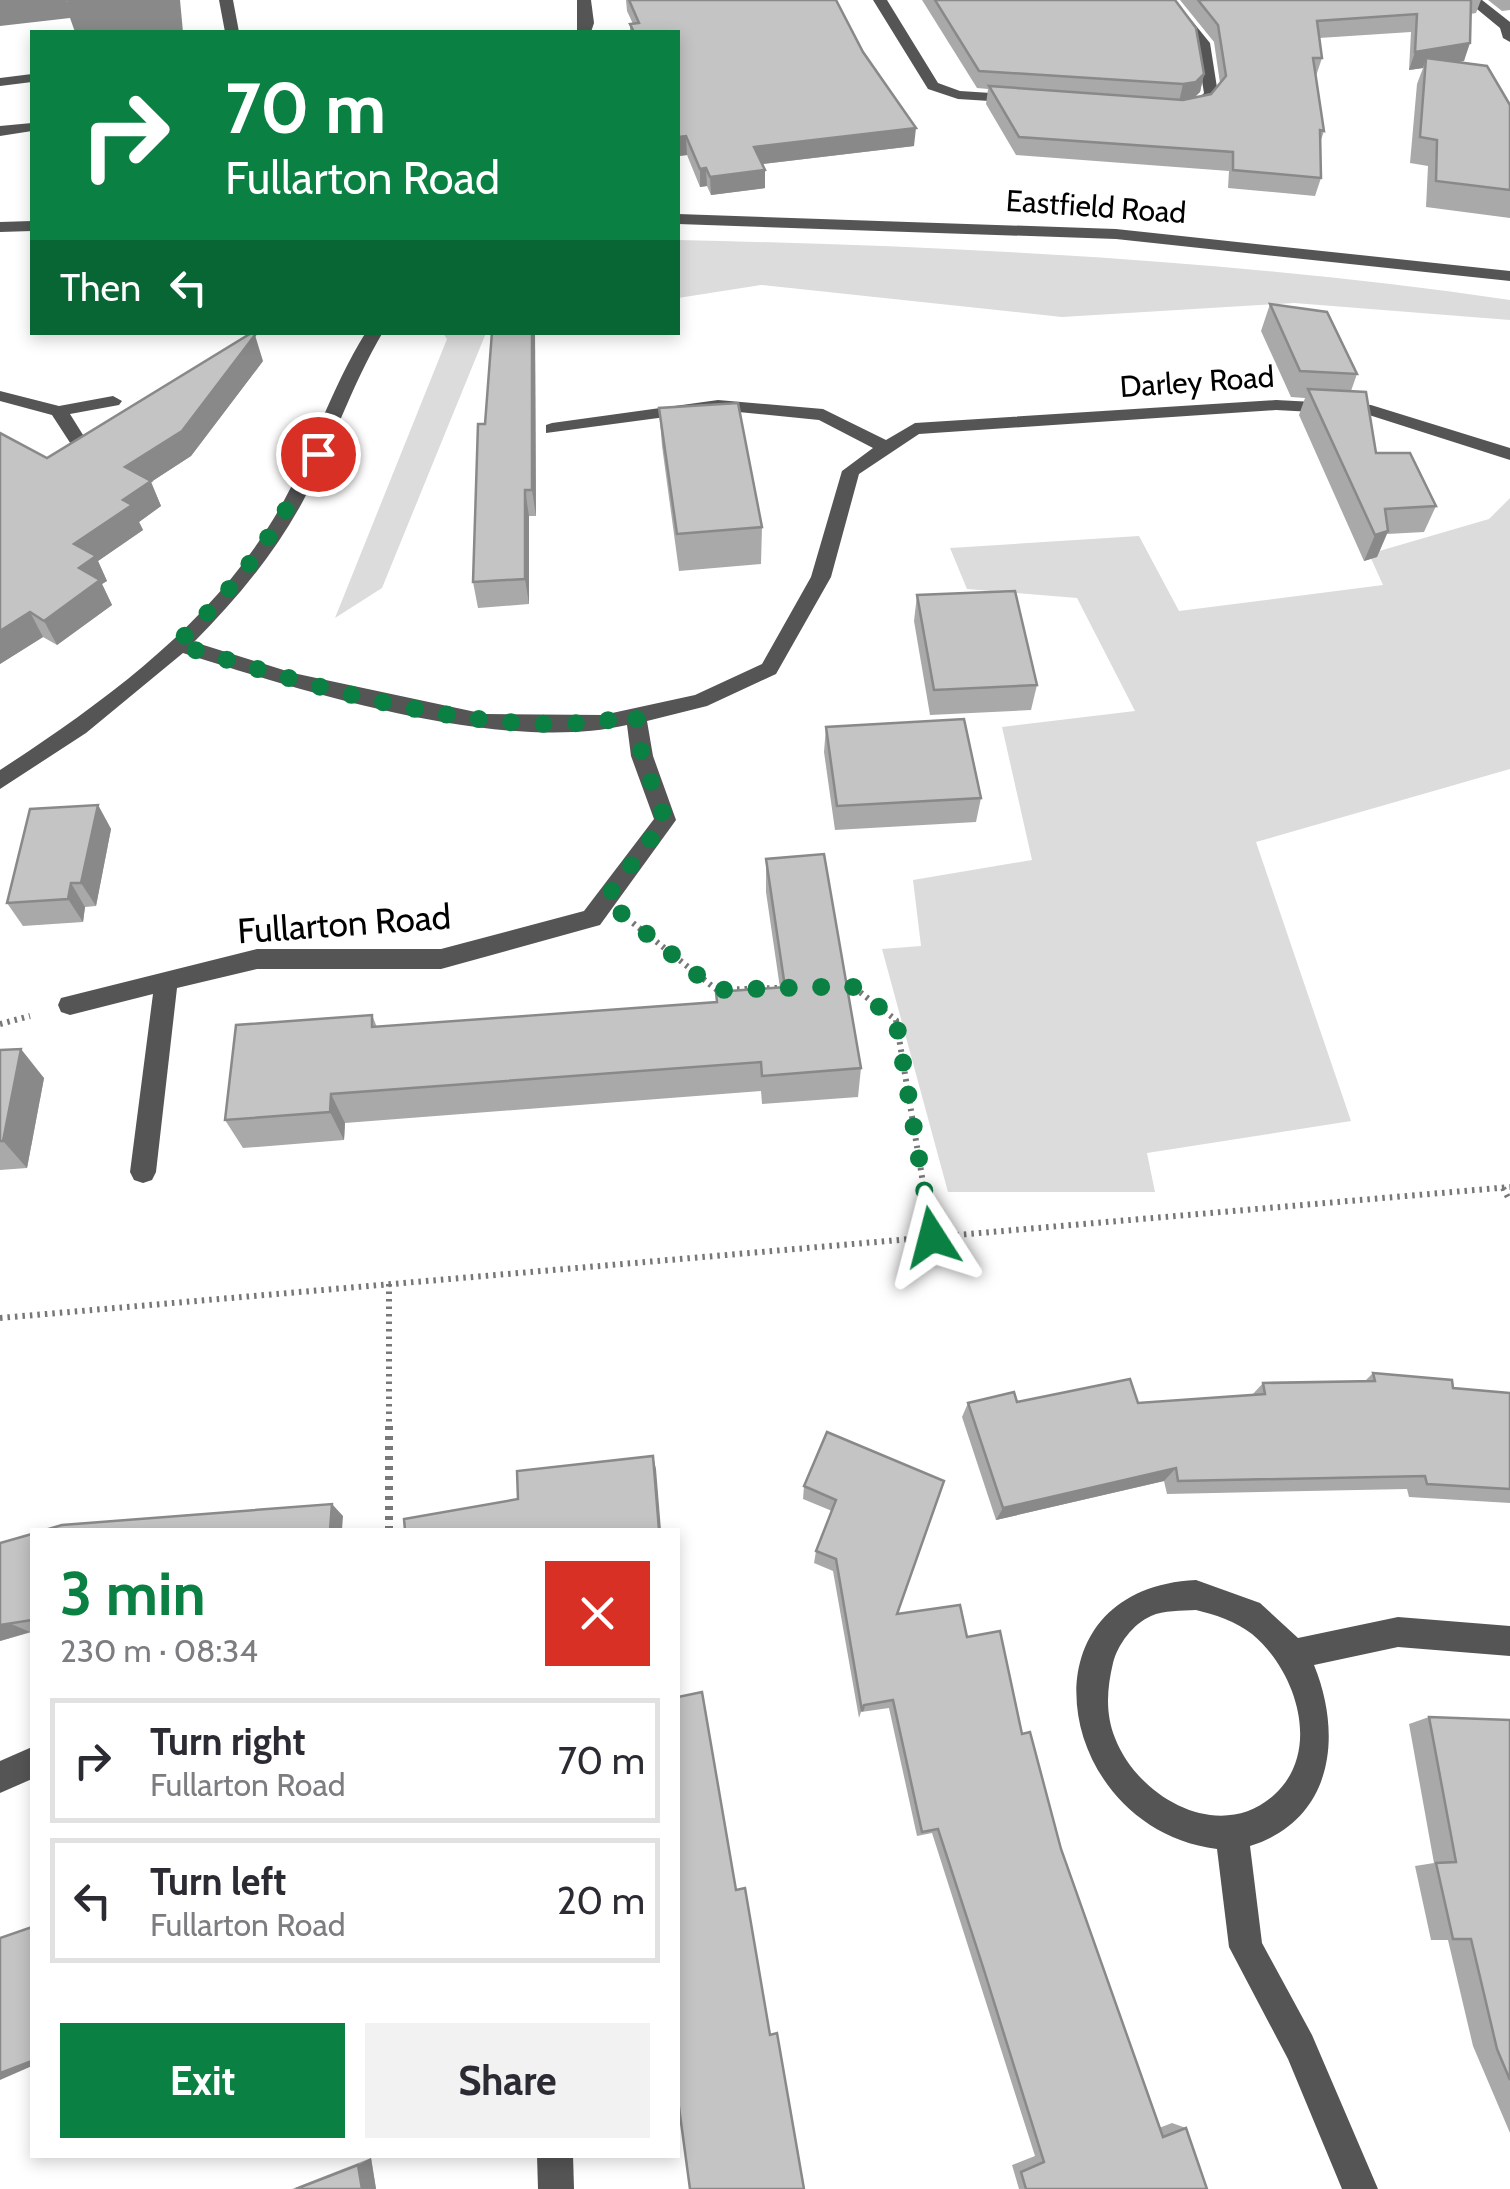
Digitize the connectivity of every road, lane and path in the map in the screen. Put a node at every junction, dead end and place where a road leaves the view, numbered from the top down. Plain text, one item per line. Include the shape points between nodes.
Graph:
1 (226, 0) edge
2 (584, 0) edge
3 (880, 0) edge
4 (1168, 0) edge
5 (1472, 0) edge
6 (232, 30) edge
7 (585, 30) edge
8 (1510, 38) edge
9 (30, 78) edge
10 (0, 82) edge
11 (1032, 100) edge
12 (1161, 109) edge
13 (30, 127) edge
14 (0, 131) edge
15 (680, 220) edge
16 (30, 226) edge
17 (0, 227) edge
18 (1510, 276) edge
19 (354, 335) edge
20 (373, 335) edge
21 (362, 352) junction
22 (0, 396) edge
23 (112, 401) dead end
24 (59, 411) junction
25 (552, 429) dead end
26 (886, 448) junction
27 (84, 451) edge
28 (1510, 454) edge
29 (176, 644) junction
30 (636, 715) junction
31 (0, 781) edge
32 (605, 900) junction
33 (166, 982) junction
34 (832, 987) edge
35 (794, 988) edge
36 (70, 1005) dead end
37 (144, 1172) dead end
38 (1507, 1187) edge
39 (1510, 1201) edge
40 (932, 1237) junction
41 (389, 1284) junction
42 (0, 1318) edge
43 (389, 1528) edge
44 (1510, 1641) edge
45 (1293, 1654) junction
46 (30, 1764) edge
47 (0, 1776) edge
48 (1232, 1834) junction
49 (556, 2158) edge
50 (556, 2189) edge
51 (1360, 2189) edge

1 - 6 street
2 - 7 street
3 - 11 street via 933,86 958,95
4 - 12 street via 1204,43 1211,94 1199,106
5 - 8 street via 1507,26
9 - 10 street
13 - 14 street
15 - 18 street, Eastfield Road via 1116,234
16 - 17 street
19 - 21 street
20 - 21 street
21 - 29 street via 280,525 225,598
22 - 24 street
23 - 24 street
24 - 27 street
25 - 26 street via 718,405 823,415
26 - 28 street, Darley Road via 915,430 1276,405 1371,410
26 - 30 street, Darley Road via 851,471 821,576 769,669 700,701
29 - 30 street, Darley Road via 292,680 485,722 603,723
29 - 31 street via 69,736
30 - 32 street, Fullarton Road via 642,756 665,820
32 - 33 street, Fullarton Road via 592,918 441,958 257,959
32 - 35 path via 716,990
33 - 36 street, Fullarton Road
33 - 37 street
34 - 40 path via 852,986 896,1020
38 - 39 path
38 - 40 path
40 - 41 path
41 - 42 path
41 - 43 path
44 - 45 street via 1398,1632
45 - 48 street via 1314,1711 1312,1768 1294,1801 1267,1824
45 - 48 street via 1266,1625 1232,1604 1196,1594 1130,1611 1107,1637 1094,1670 1092,1709 1102,1748 1124,1784 1156,1814 1193,1830
46 - 47 street
48 - 51 street via 1246,1947 1300,2047
49 - 50 street

